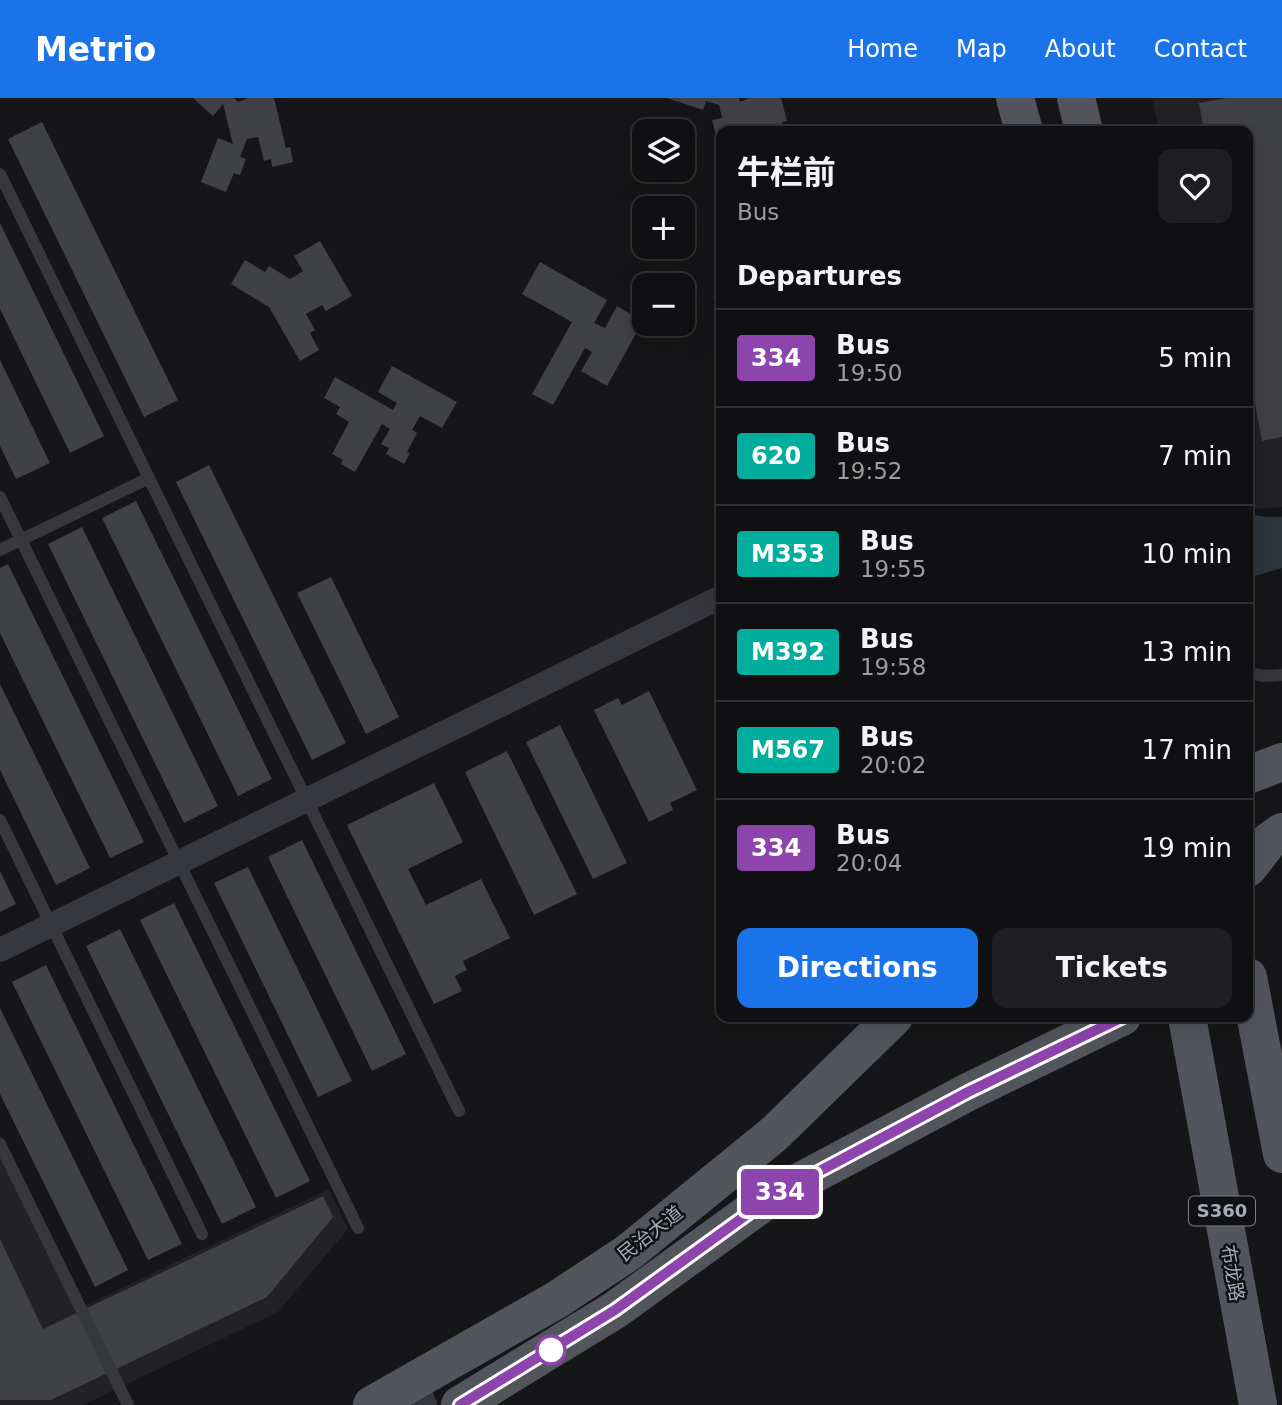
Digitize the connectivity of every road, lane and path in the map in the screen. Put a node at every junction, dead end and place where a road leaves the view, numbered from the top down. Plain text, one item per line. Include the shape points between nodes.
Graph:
1 (1015, 98) edge
2 (1076, 98) edge
3 (1023, 126) edge
4 (1083, 126) edge
5 (0, 173) edge
6 (149, 478) junction
7 (0, 496) edge
8 (21, 540) junction
9 (0, 550) edge
10 (716, 599) edge
11 (1253, 674) edge
12 (1282, 674) edge
13 (1282, 762) edge
14 (1253, 773) edge
15 (307, 800) junction
16 (0, 820) edge
17 (1282, 832) edge
18 (1253, 862) edge
19 (179, 863) junction
20 (51, 925) junction
21 (0, 950) edge
22 (1253, 1003) edge
23 (889, 1022) edge
24 (1112, 1022) edge
25 (1188, 1022) edge
26 (459, 1111) dead end
27 (0, 1143) edge
28 (1282, 1154) edge
29 (358, 1228) dead end
30 (202, 1234) dead end
31 (420, 1394) edge
32 (128, 1405) edge
33 (372, 1405) edge
34 (460, 1405) edge
35 (1258, 1405) edge

1 - 3 main road
2 - 4 main road
5 - 6 lane
6 - 8 lane
6 - 15 lane
7 - 8 lane
8 - 9 lane
8 - 19 lane
10 - 15 street
11 - 12 lane
13 - 14 main road
15 - 19 street
15 - 26 lane
16 - 20 lane
17 - 18 main road
19 - 20 street
19 - 29 lane
20 - 21 street
20 - 30 lane
22 - 28 main road
23 - 31 main road, 民治大道 via 774,1134 629,1252
24 - 34 main road via 771,1197 615,1310
25 - 35 main road, 布龙路 / S360
27 - 32 lane
31 - 33 main road, 民治大道

